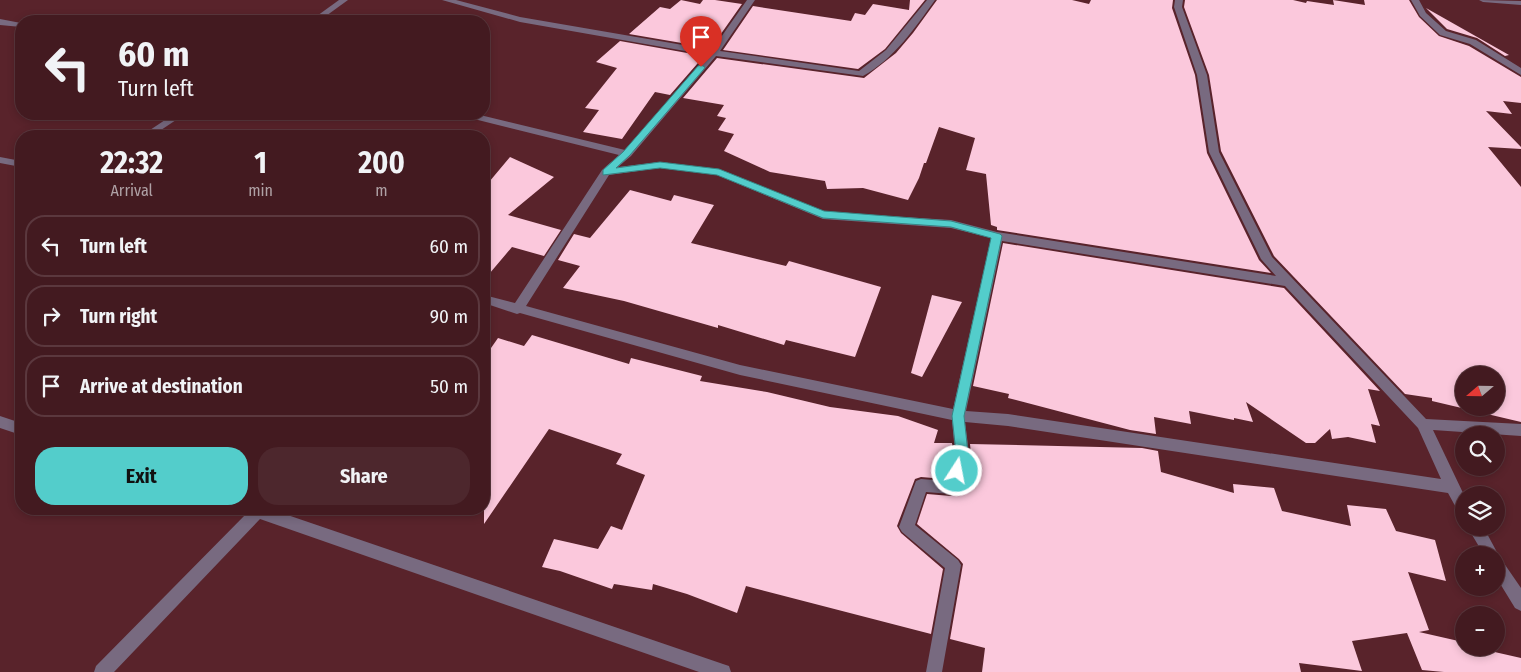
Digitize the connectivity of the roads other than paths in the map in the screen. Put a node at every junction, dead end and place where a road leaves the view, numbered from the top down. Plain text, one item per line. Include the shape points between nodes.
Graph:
1 (344, 0) edge
2 (446, 0) edge
3 (750, 0) edge
4 (931, 0) edge
5 (1179, 0) edge
6 (1415, 0) edge
7 (1483, 0) edge
8 (1521, 3) edge
9 (323, 15) edge
10 (0, 22) edge
11 (15, 24) edge
12 (714, 53) junction
13 (1521, 72) edge
14 (171, 120) edge
15 (489, 120) edge
16 (155, 130) edge
17 (627, 154) junction
18 (0, 160) edge
19 (15, 163) edge
20 (606, 172) junction
21 (997, 236) junction
22 (1288, 282) junction
23 (490, 301) edge
24 (517, 310) junction
25 (958, 416) junction
26 (0, 422) edge
27 (1423, 424) junction
28 (15, 427) edge
29 (1521, 430) edge
30 (1452, 487) junction
31 (1455, 492) edge
32 (249, 515) edge
33 (268, 515) edge
34 (1505, 577) edge
35 (1521, 603) edge
36 (102, 672) edge
37 (722, 672) edge
38 (934, 672) edge

1 - 9 street
2 - 12 street via 520,19
3 - 12 street
4 - 12 street via 890,51 873,68 860,74
5 - 22 street via 1178,7 1202,75 1214,152 1267,259
6 - 13 street via 1443,33 1473,42
7 - 8 street
10 - 11 street
12 - 17 street
14 - 16 street
15 - 17 street
17 - 20 street
18 - 19 street
20 - 21 street via 660,165 719,172 823,214 951,224
20 - 24 street
21 - 22 street
21 - 25 street
22 - 27 street
23 - 24 street
24 - 25 street via 740,370
25 - 30 street via 1008,420
25 - 38 street via 962,453 951,488 921,485 907,526 953,566
26 - 28 street
27 - 29 street
27 - 30 street
30 - 31 street
32 - 36 street
33 - 37 street
34 - 35 street

